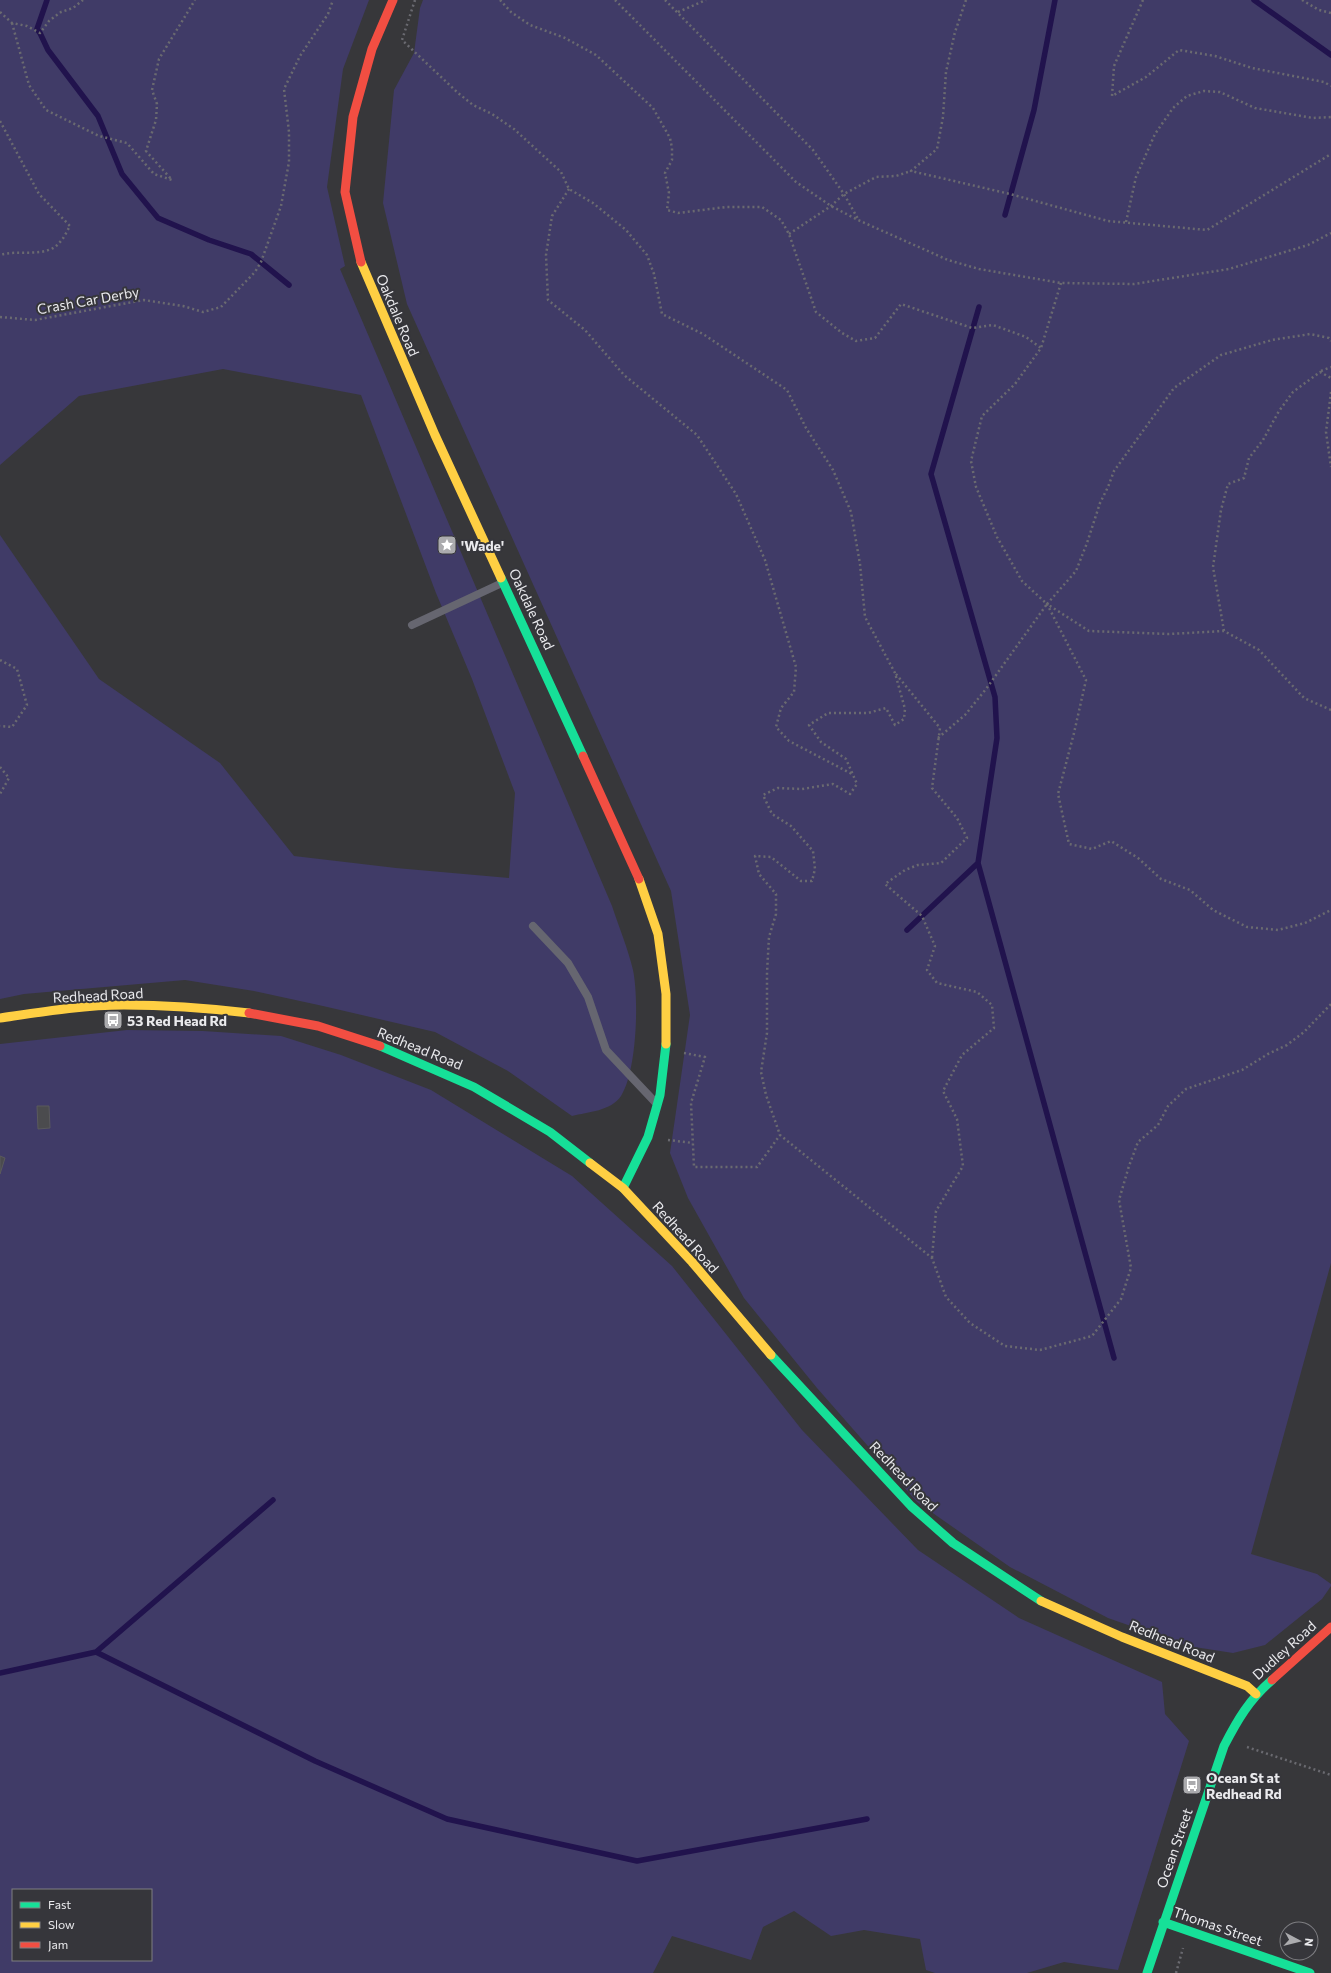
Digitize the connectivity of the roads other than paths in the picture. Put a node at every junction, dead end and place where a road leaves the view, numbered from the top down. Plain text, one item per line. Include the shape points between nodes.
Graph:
1 (393, 0) edge
2 (504, 582) junction
3 (412, 625) dead end
4 (533, 926) dead end
5 (0, 1018) edge
6 (657, 1104) junction
7 (623, 1188) junction
8 (1331, 1627) edge
9 (1256, 1694) junction
10 (1163, 1922) junction
11 (1147, 1973) edge
12 (1310, 1973) edge

1 - 2 main road, Oakdale Road via 372,49 353,117 345,192 358,255 380,310
2 - 3 lane
2 - 6 main road, Oakdale Road via 639,879 658,934 666,994 666,1049
4 - 6 lane via 560,954 588,997 606,1050
5 - 7 main road, Redhead Road via 54,1010 123,1005 190,1007 248,1013 318,1026 391,1050 474,1086 550,1132
6 - 7 main road, Oakdale Road via 648,1137
7 - 9 main road, Redhead Road via 911,1506 953,1543 998,1575 1044,1602 1122,1637 1247,1686
8 - 9 main road, Dudley Road
9 - 10 main road, Ocean Street via 1240,1715 1224,1746
10 - 11 main road, Ocean Street
10 - 12 main road, Thomas Street

